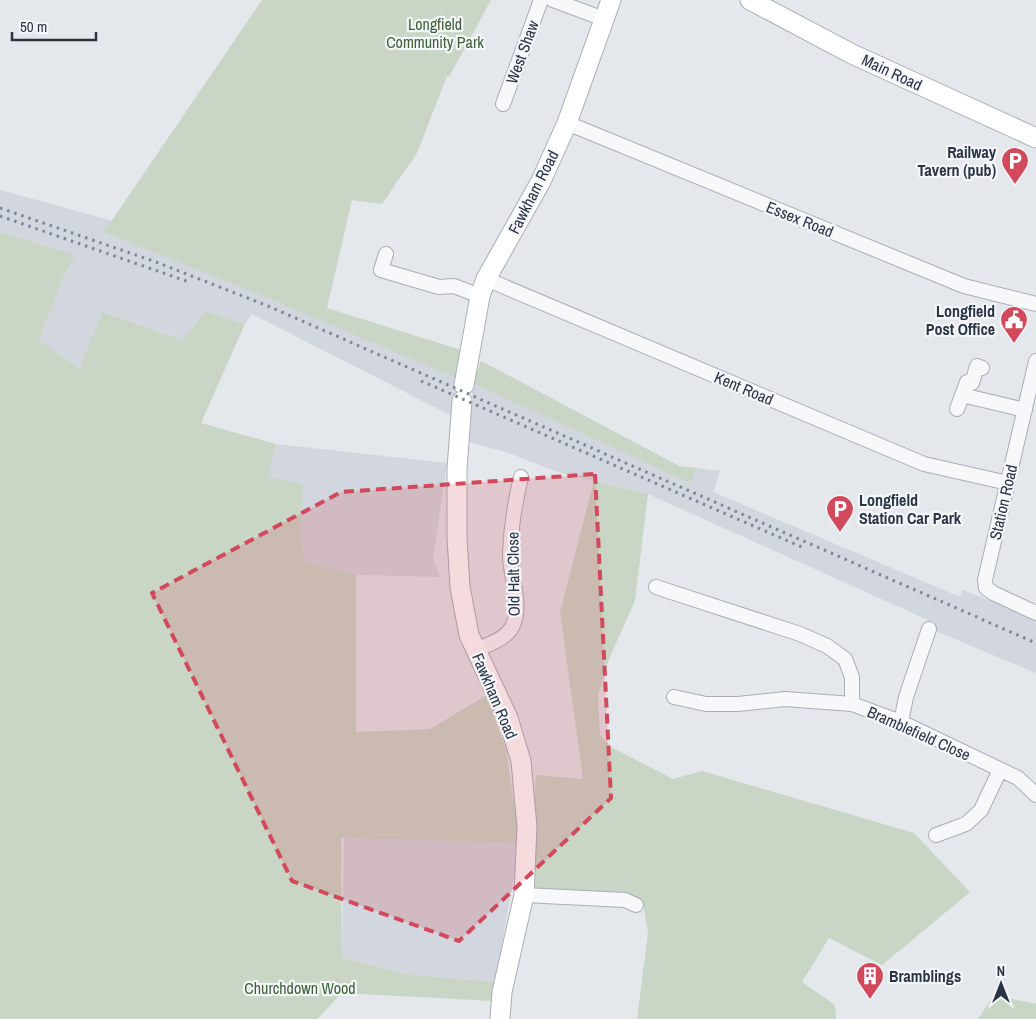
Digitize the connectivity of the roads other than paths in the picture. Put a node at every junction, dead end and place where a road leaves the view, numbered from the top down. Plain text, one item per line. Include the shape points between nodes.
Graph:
1 (541, 0) edge
2 (553, 0) edge
3 (611, 0) edge
4 (750, 0) edge
5 (604, 19) junction
6 (503, 104) dead end
7 (567, 123) junction
8 (1036, 138) edge
9 (386, 254) dead end
10 (483, 288) junction
11 (1036, 304) edge
12 (1036, 360) edge
13 (982, 368) dead end
14 (962, 395) junction
15 (957, 408) dead end
16 (1025, 410) junction
17 (521, 477) dead end
18 (1008, 483) junction
19 (656, 587) dead end
20 (1036, 614) edge
21 (929, 629) dead end
22 (476, 650) junction
23 (674, 697) dead end
24 (852, 704) junction
25 (901, 722) junction
26 (1000, 770) junction
27 (1036, 795) edge
28 (936, 835) dead end
29 (524, 896) junction
30 (636, 905) dead end
31 (500, 1019) edge

1 - 6 street, West Shaw
2 - 5 street
3 - 5 street, Fawkham Road
4 - 8 street, Main Road via 852,54
5 - 7 street, Fawkham Road
7 - 10 street, Fawkham Road via 541,181
7 - 11 street, Essex Road via 974,289
9 - 10 street, Kent Road via 382,270 440,287
10 - 18 street, Kent Road via 924,464
10 - 22 street, Fawkham Road via 463,393 457,469 460,587 469,635
12 - 16 street, Station Road
13 - 14 street via 977,366 972,384 967,382
14 - 15 street
14 - 16 street
16 - 18 street, Station Road
17 - 22 street, Old Halt Close via 514,505 510,555 516,614 507,634
18 - 20 street, Station Road via 985,584 993,593
19 - 24 street via 800,634 827,646 845,660 852,677
21 - 25 street
22 - 29 street, Fawkham Road via 508,718 521,761 528,827
23 - 24 street, Bramblefield Close via 706,704 785,699
24 - 25 street, Bramblefield Close
25 - 26 street, Bramblefield Close
26 - 27 street, Bramblefield Close via 1018,778
26 - 28 street via 981,810 966,824
29 - 30 street via 625,900
29 - 31 street, Fawkham Road via 502,992

